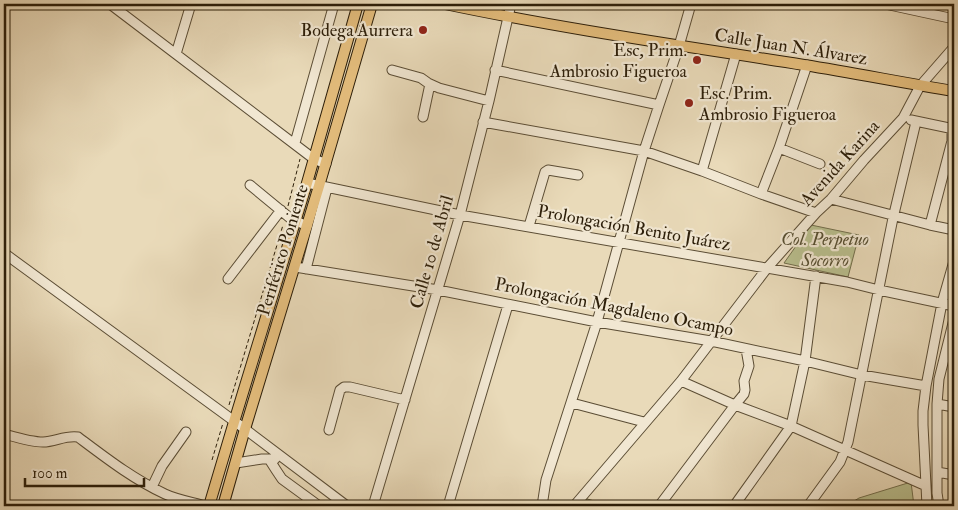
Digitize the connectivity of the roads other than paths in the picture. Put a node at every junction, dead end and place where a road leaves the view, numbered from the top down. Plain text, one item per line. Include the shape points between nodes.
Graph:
1 (110, 4) edge
2 (191, 4) edge
3 (334, 4) edge
4 (358, 4) edge
5 (372, 4) edge
6 (445, 4) edge
7 (510, 4) edge
8 (691, 4) edge
9 (885, 4) edge
10 (507, 17) junction
11 (954, 19) edge
12 (680, 46) junction
13 (954, 47) edge
14 (176, 54) junction
15 (736, 54) junction
16 (807, 65) junction
17 (392, 70) dead end
18 (495, 70) junction
19 (430, 84) junction
20 (920, 86) junction
21 (954, 91) edge
22 (489, 101) junction
23 (659, 105) junction
24 (422, 117) dead end
25 (903, 118) junction
26 (483, 122) junction
27 (916, 122) junction
28 (298, 146) junction
29 (779, 148) junction
30 (644, 151) junction
31 (314, 159) junction
32 (326, 164) junction
33 (820, 164) dead end
34 (702, 171) junction
35 (578, 175) dead end
36 (307, 183) junction
37 (250, 185) dead end
38 (323, 187) junction
39 (761, 194) junction
40 (831, 199) junction
41 (284, 212) junction
42 (816, 213) junction
43 (460, 215) junction
44 (894, 216) junction
45 (296, 221) junction
46 (930, 225) junction
47 (307, 226) junction
48 (529, 226) junction
49 (954, 230) edge
50 (619, 243) junction
51 (4, 253) edge
52 (954, 261) edge
53 (295, 267) junction
54 (768, 267) junction
55 (306, 269) junction
56 (816, 276) junction
57 (228, 279) dead end
58 (438, 290) junction
59 (879, 290) junction
60 (942, 303) junction
61 (508, 305) junction
62 (954, 306) edge
63 (954, 319) edge
64 (597, 322) junction
65 (711, 341) junction
66 (746, 348) junction
67 (805, 361) junction
68 (862, 376) junction
69 (681, 380) junction
70 (926, 386) junction
71 (405, 400) junction
72 (572, 404) junction
73 (937, 404) junction
74 (735, 405) junction
75 (954, 407) edge
76 (230, 419) junction
77 (644, 422) junction
78 (791, 426) junction
79 (245, 429) junction
80 (329, 430) dead end
81 (186, 432) dead end
82 (4, 434) edge
83 (846, 450) junction
84 (269, 459) junction
85 (288, 461) junction
86 (236, 463) junction
87 (938, 472) junction
88 (954, 475) edge
89 (926, 486) junction
90 (152, 487) junction
91 (206, 506) edge
92 (210, 506) edge
93 (223, 506) edge
94 (319, 506) edge
95 (347, 506) edge
96 (373, 506) edge
97 (448, 506) edge
98 (542, 506) edge
99 (574, 506) edge
100 (659, 506) edge
101 (734, 506) edge
102 (808, 506) edge
103 (927, 506) edge
104 (939, 506) edge

1 - 14 street
2 - 14 street
3 - 28 street
4 - 31 main road, Periférico Poniente
5 - 32 main road, Periférico Poniente
6 - 10 main road, Calle Juan N. Álvarez
7 - 10 street, Calle 10 de Abril
8 - 12 street
9 - 11 street
10 - 12 main road, Calle Juan N. Álvarez
10 - 18 street, Calle 10 de Abril
12 - 15 main road, Calle Juan N. Álvarez
12 - 23 street
13 - 20 street, Avenida Karina
14 - 28 street
15 - 16 main road, Calle Juan N. Álvarez
15 - 34 street
16 - 20 main road, Calle Juan N. Álvarez
16 - 29 street
17 - 19 street via 421,78
18 - 22 street, Calle 10 de Abril
18 - 23 street
19 - 22 street
19 - 24 street
20 - 21 main road, Calle Juan N. Álvarez
20 - 25 street, Avenida Karina
22 - 26 street, Calle 10 de Abril
23 - 30 street
25 - 27 street
25 - 40 street, Avenida Karina
26 - 30 street
26 - 43 street, Calle 10 de Abril
27 - 44 street
27 - 46 street via 952,130
28 - 31 street
29 - 33 street
29 - 39 street
30 - 34 street
30 - 50 street
31 - 32 street
31 - 36 main road, Periférico Poniente
32 - 38 main road, Periférico Poniente
34 - 39 street
35 - 48 street via 545,172
36 - 38 street, Prolongación Benito Juárez
36 - 45 main road, Periférico Poniente
37 - 41 street
38 - 43 street, Prolongación Benito Juárez
38 - 47 main road, Periférico Poniente
38 - 55 street
39 - 42 street
40 - 42 street, Avenida Karina
40 - 44 street
41 - 45 street
41 - 57 street
42 - 54 street, Avenida Karina
43 - 48 street, Prolongación Benito Juárez
43 - 58 street, Calle 10 de Abril
44 - 46 street
44 - 59 street
45 - 47 street
45 - 76 main road, Periférico Poniente
46 - 49 street
47 - 53 main road, Periférico Poniente
48 - 50 street, Prolongación Benito Juárez
50 - 54 street, Prolongación Benito Juárez
50 - 64 street
51 - 76 street
52 - 60 street
53 - 55 street, Prolongación Magdaleno Ocampo
53 - 79 main road, Periférico Poniente
54 - 56 street, Prolongación Benito Juárez
54 - 65 street, Avenida Karina
55 - 58 street, Prolongación Magdaleno Ocampo
56 - 59 street, Prolongación Benito Juárez
56 - 67 street
58 - 61 street, Prolongación Magdaleno Ocampo
58 - 71 street, Calle 10 de Abril
59 - 60 street, Prolongación Benito Juárez
59 - 68 street
60 - 62 street, Prolongación Benito Juárez
60 - 70 street
61 - 64 street, Prolongación Magdaleno Ocampo
61 - 97 street
63 - 73 street via 939,379
64 - 65 street, Prolongación Magdaleno Ocampo
64 - 72 street
65 - 66 street, Prolongación Magdaleno Ocampo
65 - 69 street, Avenida Karina
66 - 67 street, Prolongación Magdaleno Ocampo
66 - 74 street via 749,366 745,390
67 - 68 street, Prolongación Magdaleno Ocampo
67 - 78 street
68 - 70 street, Prolongación Magdaleno Ocampo
68 - 83 street
69 - 74 street
69 - 77 street, Avenida Karina
70 - 89 street via 923,411
71 - 80 street via 344,386
71 - 96 street, Calle 10 de Abril
72 - 77 street
72 - 98 street via 546,480
73 - 75 street
73 - 87 street
74 - 78 street
74 - 100 street
76 - 79 street
76 - 92 main road, Periférico Poniente
77 - 99 street, Avenida Karina
78 - 83 street
78 - 101 street
79 - 85 street
79 - 86 main road, Periférico Poniente
81 - 90 street via 162,466
82 - 90 street via 43,442 71,436 78,438
83 - 89 street
83 - 102 street
84 - 85 street
84 - 86 street
84 - 94 street via 282,479
85 - 95 street
86 - 93 main road, Periférico Poniente
87 - 88 street
87 - 104 street
89 - 103 street
90 - 91 street via 172,497

